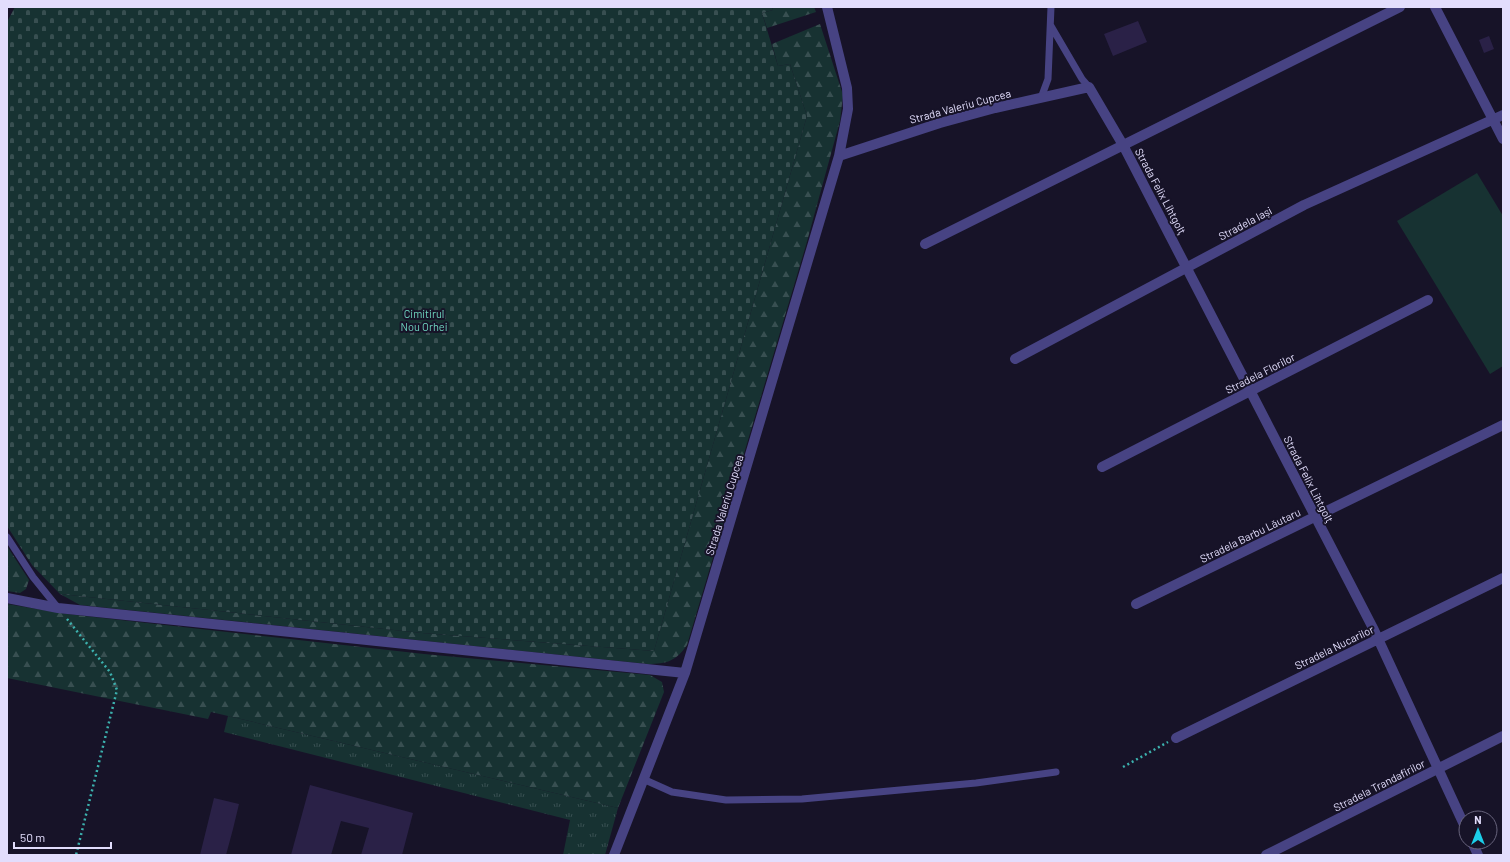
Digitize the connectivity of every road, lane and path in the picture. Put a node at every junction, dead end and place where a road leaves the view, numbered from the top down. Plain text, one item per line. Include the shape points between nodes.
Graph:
1 (827, 7) edge
2 (1051, 7) edge
3 (1400, 7) edge
4 (1435, 7) edge
5 (1051, 26) junction
6 (1089, 87) junction
7 (1041, 98) junction
8 (1503, 115) edge
9 (1493, 119) junction
10 (1503, 140) edge
11 (1123, 145) junction
12 (839, 156) junction
13 (925, 244) dead end
14 (1187, 268) junction
15 (1428, 300) dead end
16 (1015, 359) dead end
17 (1250, 391) junction
18 (1503, 425) edge
19 (1102, 467) dead end
20 (1315, 516) junction
21 (7, 537) edge
22 (1503, 578) edge
23 (7, 598) edge
24 (1136, 604) dead end
25 (58, 608) junction
26 (1378, 639) junction
27 (685, 673) junction
28 (1503, 736) edge
29 (1176, 738) joint
30 (1123, 767) dead end
31 (1438, 769) junction
32 (1056, 772) dead end
33 (643, 779) junction
34 (1458, 812) edge
35 (76, 855) edge
36 (614, 855) edge
37 (1266, 855) edge

1 - 12 street, Strada Valeriu Cupcea via 847,88 848,109
2 - 5 lane
3 - 11 street, Strada Felix Lihtgolţ
4 - 9 street
5 - 6 lane
5 - 7 lane via 1048,79
6 - 7 street, Strada Valeriu Cupcea
6 - 11 street, Strada Felix Lihtgolţ
7 - 12 street, Strada Valeriu Cupcea via 940,123
8 - 9 street, Stradela Iași
9 - 10 street
9 - 14 street, Stradela Iași via 1304,205
11 - 13 street, Strada Felix Lihtgolţ
11 - 14 street, Strada Felix Lihtgolţ
12 - 27 street, Strada Valeriu Cupcea
14 - 16 street, Stradela Iași
14 - 17 street, Strada Felix Lihtgolţ
15 - 17 street, Stradela Florilor
17 - 19 street, Stradela Florilor
17 - 20 street, Strada Felix Lihtgolţ
18 - 20 street, Stradela Barbu Lăutaru
20 - 24 street, Stradela Barbu Lăutaru
20 - 26 street, Strada Felix Lihtgolţ
21 - 25 lane via 33,577
22 - 26 street, Stradela Nucarilor
23 - 25 street
25 - 27 street
25 - 35 path via 110,672 117,690
26 - 29 street, Stradela Nucarilor
26 - 31 street, Strada Felix Lihtgolţ
27 - 33 street, Strada Valeriu Cupcea
28 - 31 street, Stradela Trandafirilor
29 - 30 path
31 - 34 street, Strada Felix Lihtgolţ
31 - 37 street, Stradela Trandafirilor
32 - 33 lane via 976,783 802,799 726,800 672,792
33 - 36 street, Strada Valeriu Cupcea

